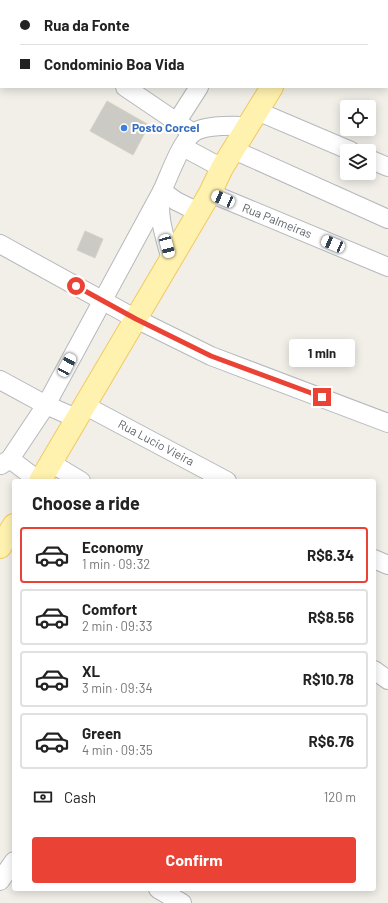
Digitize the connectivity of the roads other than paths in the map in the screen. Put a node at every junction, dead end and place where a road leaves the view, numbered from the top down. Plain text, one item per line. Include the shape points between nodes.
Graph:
1 (126, 88) edge
2 (198, 88) edge
3 (271, 88) edge
4 (253, 118) junction
5 (176, 123) junction
6 (188, 140) junction
7 (340, 147) edge
8 (234, 150) junction
9 (376, 162) edge
10 (388, 167) edge
11 (222, 168) junction
12 (162, 191) junction
13 (210, 193) junction
14 (198, 212) junction
15 (388, 219) edge
16 (0, 244) edge
17 (171, 260) junction
18 (388, 267) edge
19 (102, 300) junction
20 (136, 319) junction
21 (0, 380) edge
22 (46, 405) junction
23 (80, 412) junction
24 (388, 423) edge
25 (5, 462) edge
26 (43, 475) edge
27 (68, 479) edge
28 (223, 479) edge
29 (12, 528) edge
30 (0, 547) edge
31 (376, 560) edge
32 (388, 565) edge
33 (376, 671) edge
34 (388, 680) edge
35 (12, 864) edge
36 (0, 881) edge
37 (161, 891) edge
38 (182, 903) edge

1 - 5 street
2 - 5 street
3 - 4 main road
4 - 6 street via 212,128
4 - 7 street
4 - 8 main road
5 - 6 street
6 - 11 street
6 - 12 street
8 - 11 main road
8 - 15 street
9 - 10 street
11 - 13 main road
12 - 14 street
12 - 17 street via 159,210
12 - 19 street
13 - 14 main road
13 - 18 street, Rua Palmeiras
14 - 17 main road
16 - 19 street
17 - 20 main road
19 - 20 street
19 - 22 street
20 - 23 main road
20 - 24 street via 211,356
21 - 22 street, Rua Lucio Vieira
22 - 23 street, Rua Lucio Vieira
22 - 25 street
23 - 26 main road
23 - 28 street, Rua Lucio Vieira
25 - 26 street
26 - 27 street
29 - 30 main road
31 - 32 street
33 - 34 street
35 - 36 street
37 - 38 street

